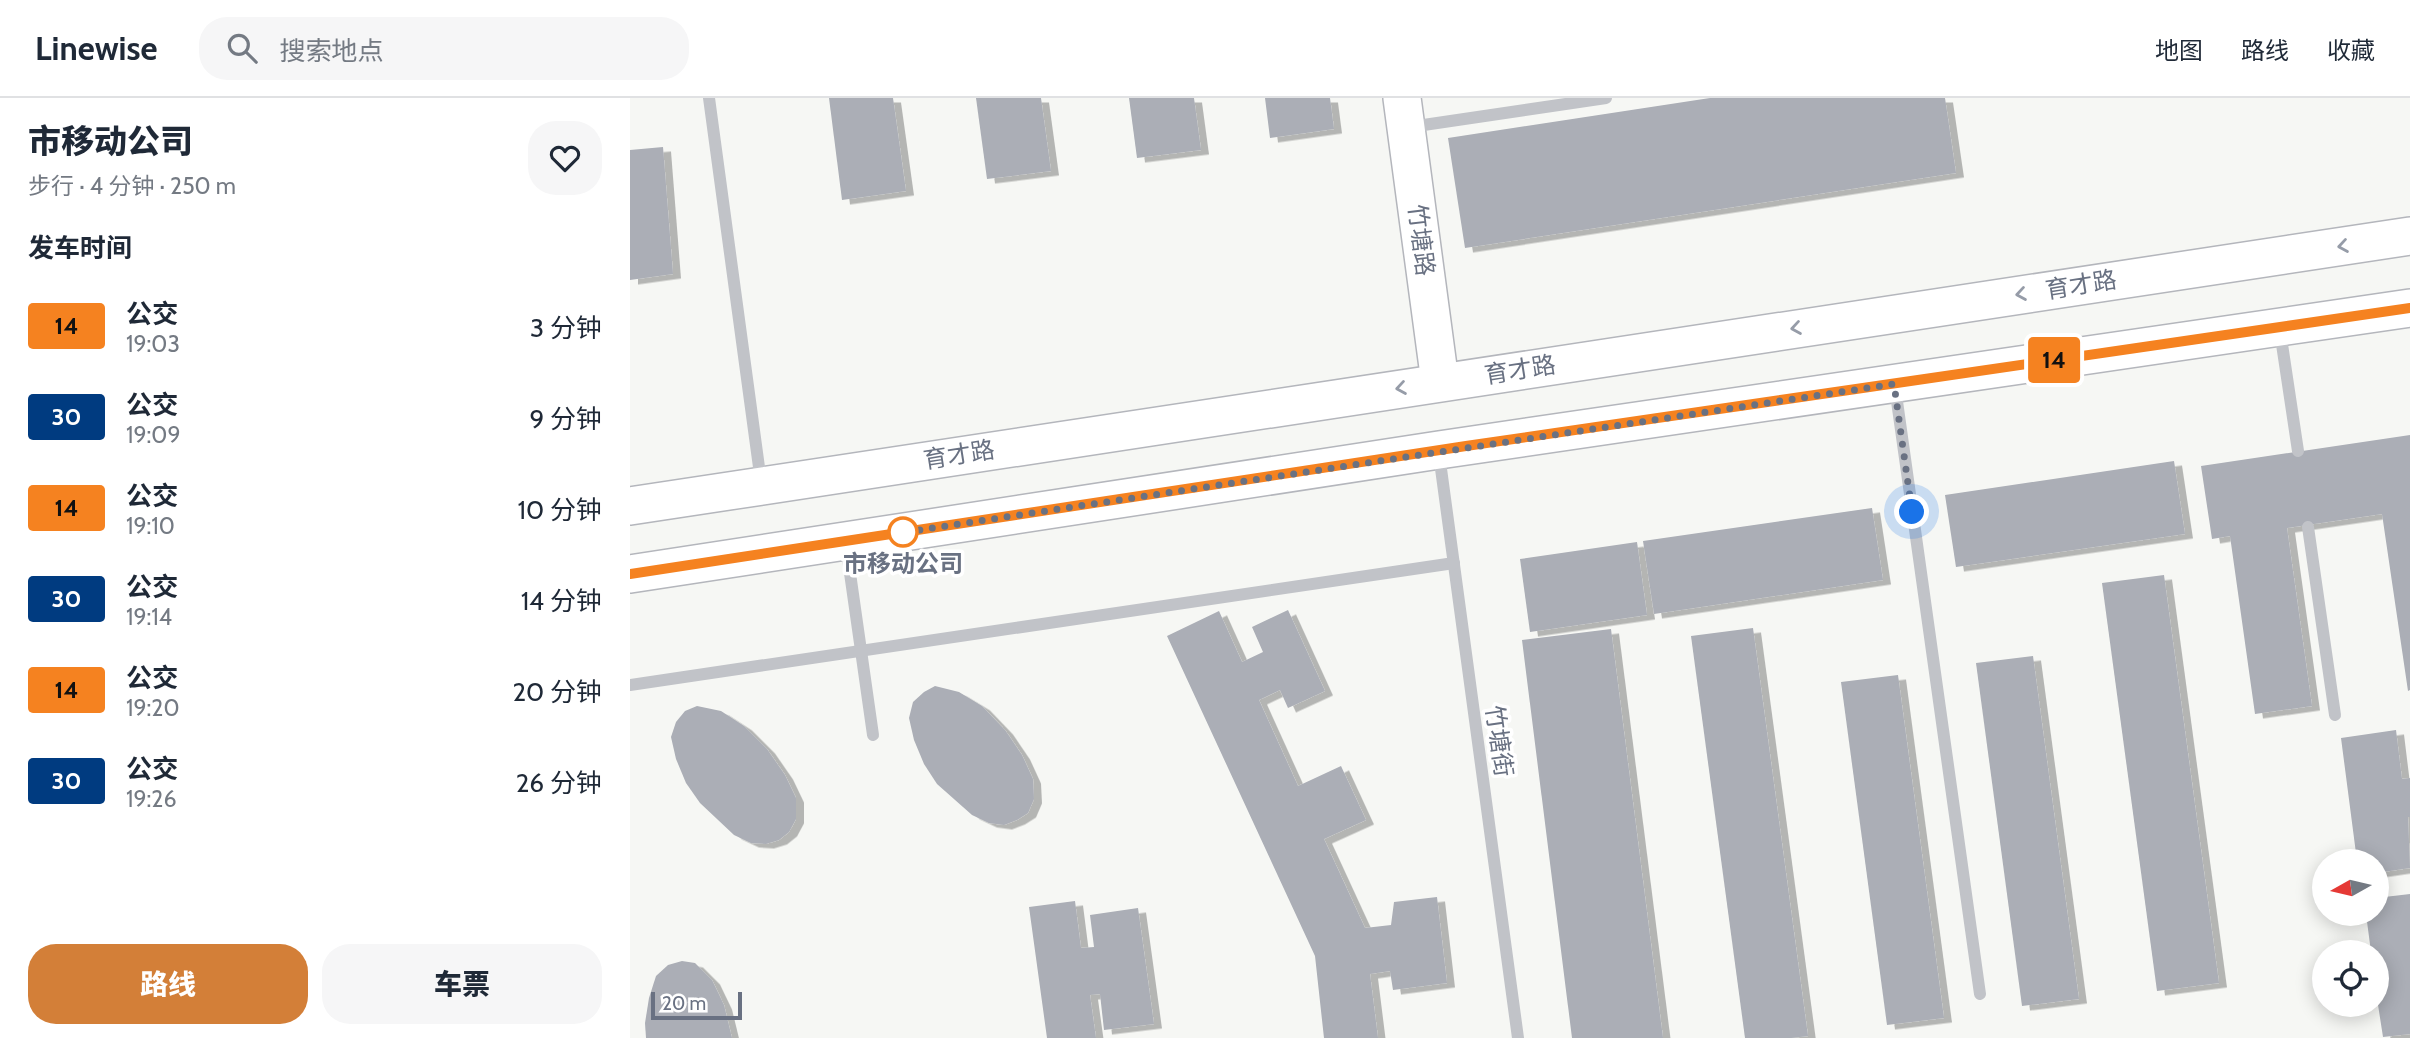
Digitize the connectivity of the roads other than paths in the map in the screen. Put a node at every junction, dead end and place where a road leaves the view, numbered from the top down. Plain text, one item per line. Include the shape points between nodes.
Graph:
1 (709, 98) edge
2 (1606, 98) edge
3 (1562, 101) edge
4 (1404, 113) edge
5 (2410, 236) edge
6 (2410, 308) edge
7 (2280, 327) junction
8 (1440, 382) junction
9 (1894, 384) junction
10 (1439, 450) junction
11 (2298, 452) dead end
12 (761, 486) junction
13 (630, 506) edge
14 (2308, 527) dead end
15 (846, 541) junction
16 (1454, 563) junction
17 (630, 574) edge
18 (861, 650) junction
19 (630, 685) edge
20 (2335, 715) dead end
21 (873, 736) dead end
22 (1980, 994) dead end
23 (1518, 1038) edge

1 - 12 lane
2 - 3 lane
3 - 4 lane
4 - 8 main road, 竹塘路
5 -> 8 main road, 育才路
6 - 7 main road
7 - 9 main road
7 - 11 lane
8 -> 12 main road, 育才路
9 - 10 main road
9 - 22 lane
10 - 15 main road
10 - 16 lane, 竹塘街
12 - 13 main road, 育才路
14 - 20 lane
15 - 17 main road
15 - 18 lane
16 - 18 lane
16 - 23 lane, 竹塘街
18 - 19 lane
18 - 21 lane

